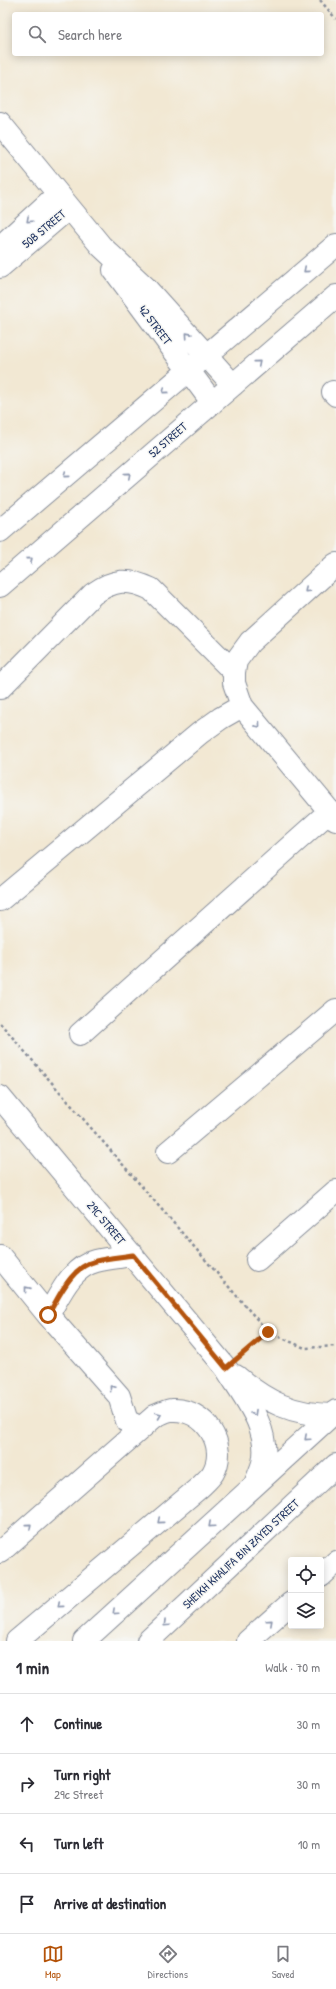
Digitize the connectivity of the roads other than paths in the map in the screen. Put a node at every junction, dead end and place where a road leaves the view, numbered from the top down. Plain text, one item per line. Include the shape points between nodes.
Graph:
1 (0, 123) edge
2 (64, 201) junction
3 (336, 244) edge
4 (101, 246) junction
5 (0, 247) edge
6 (0, 267) edge
7 (336, 296) edge
8 (207, 356) junction
9 (189, 371) junction
10 (232, 385) junction
11 (212, 402) junction
12 (0, 531) edge
13 (336, 564) edge
14 (0, 586) edge
15 (234, 672) junction
16 (0, 688) edge
17 (242, 706) junction
18 (333, 815) edge
19 (0, 900) edge
20 (336, 1010) edge
21 (80, 1034) dead end
22 (0, 1097) edge
23 (168, 1152) dead end
24 (336, 1191) edge
25 (133, 1255) junction
26 (0, 1256) edge
27 (257, 1260) dead end
28 (48, 1315) junction
29 (226, 1368) junction
30 (334, 1413) edge
31 (141, 1428) junction
32 (333, 1470) edge
33 (255, 1484) junction
34 (0, 1552) edge
35 (336, 1562) edge
36 (324, 1573) edge
37 (288, 1606) edge
38 (17, 1641) edge
39 (84, 1641) edge
40 (148, 1641) edge
41 (248, 1641) edge

1 - 2 street, 42 STREET
2 - 4 street, 42 STREET
2 -> 5 street, 50B STREET
2 - 6 street, 50B STREET
3 -> 8 street
8 -> 4 street, 42 STREET via 132,272
4 - 9 street, 42 STREET via 124,284
10 -> 7 street, 52 STREET
8 - 9 street
8 - 10 street, 42 STREET
9 - 11 street, 42 STREET
9 -> 12 street
10 - 11 street, 52 STREET
14 -> 11 street, 52 STREET
13 -> 15 street via 250,642 236,661
15 - 16 street via 151,589 137,582 121,581 93,594
15 - 17 street via 234,683
17 -> 18 street
17 - 19 street via 200,733
18 - 21 street
20 - 23 street
22 - 25 street, 29C STREET
24 - 27 street
25 - 28 street via 95,1261 80,1268 69,1279
25 - 29 street, 29C STREET
28 -> 26 street
31 -> 28 street via 127,1421 119,1396
29 - 30 street, 29C STREET via 247,1386 290,1409 315,1415
29 -> 33 street, 29C STREET via 256,1416 264,1441 263,1463
30 -> 33 street
34 -> 31 street
31 -> 38 street via 155,1416 172,1410 190,1412 208,1426 216,1438 218,1456 213,1473 200,1487
32 -> 40 street, SHEIKH KHALIFA BIN ZAYED STREET
33 -> 39 street
35 - 36 street
41 -> 37 street

